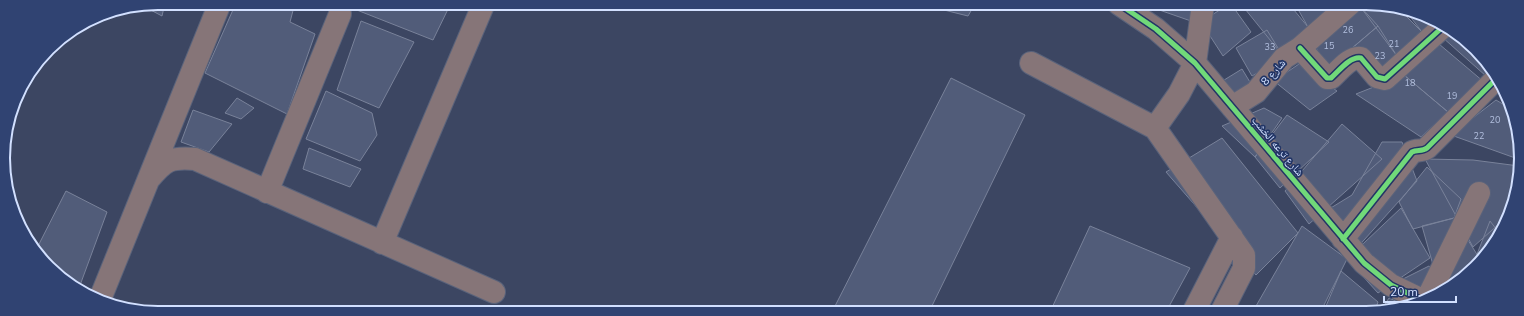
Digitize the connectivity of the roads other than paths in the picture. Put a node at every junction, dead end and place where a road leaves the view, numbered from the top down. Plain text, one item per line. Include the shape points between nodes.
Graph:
1 (217, 10) edge
2 (481, 10) edge
3 (1128, 10) edge
4 (1203, 10) edge
5 (1343, 10) edge
6 (340, 14) dead end
7 (1440, 30) edge
8 (1300, 48) junction
9 (1195, 62) junction
10 (1031, 63) dead end
11 (1493, 82) edge
12 (1232, 107) junction
13 (1155, 128) junction
14 (149, 179) junction
15 (267, 192) junction
16 (1479, 193) dead end
17 (1232, 237) junction
18 (1343, 239) junction
19 (382, 243) junction
20 (1431, 291) edge
21 (494, 292) dead end
22 (102, 295) edge
23 (1416, 297) edge
24 (1196, 306) edge
25 (1224, 306) edge

1 - 14 street
2 - 19 street
3 - 9 street, شارع ترعه الخشب via 1156,29
4 - 9 street
5 - 8 street, شارع 8
6 - 15 street
7 - 8 street via 1385,78 1377,77 1361,58 1353,58 1331,78 1327,78
8 - 12 street, شارع 8 via 1284,58 1256,92
9 - 12 street, شارع ترعه الخشب
9 - 13 street via 1179,94
10 - 13 street
11 - 18 street via 1426,149 1412,152
12 - 18 street, شارع ترعه الخشب
13 - 17 street
14 - 15 street via 160,165 177,158 195,159
14 - 22 street
15 - 19 street
16 - 20 street
17 - 24 street
17 - 25 street via 1244,255 1244,268
18 - 23 street, شارع ترعه الخشب via 1364,263 1390,285
19 - 21 street

